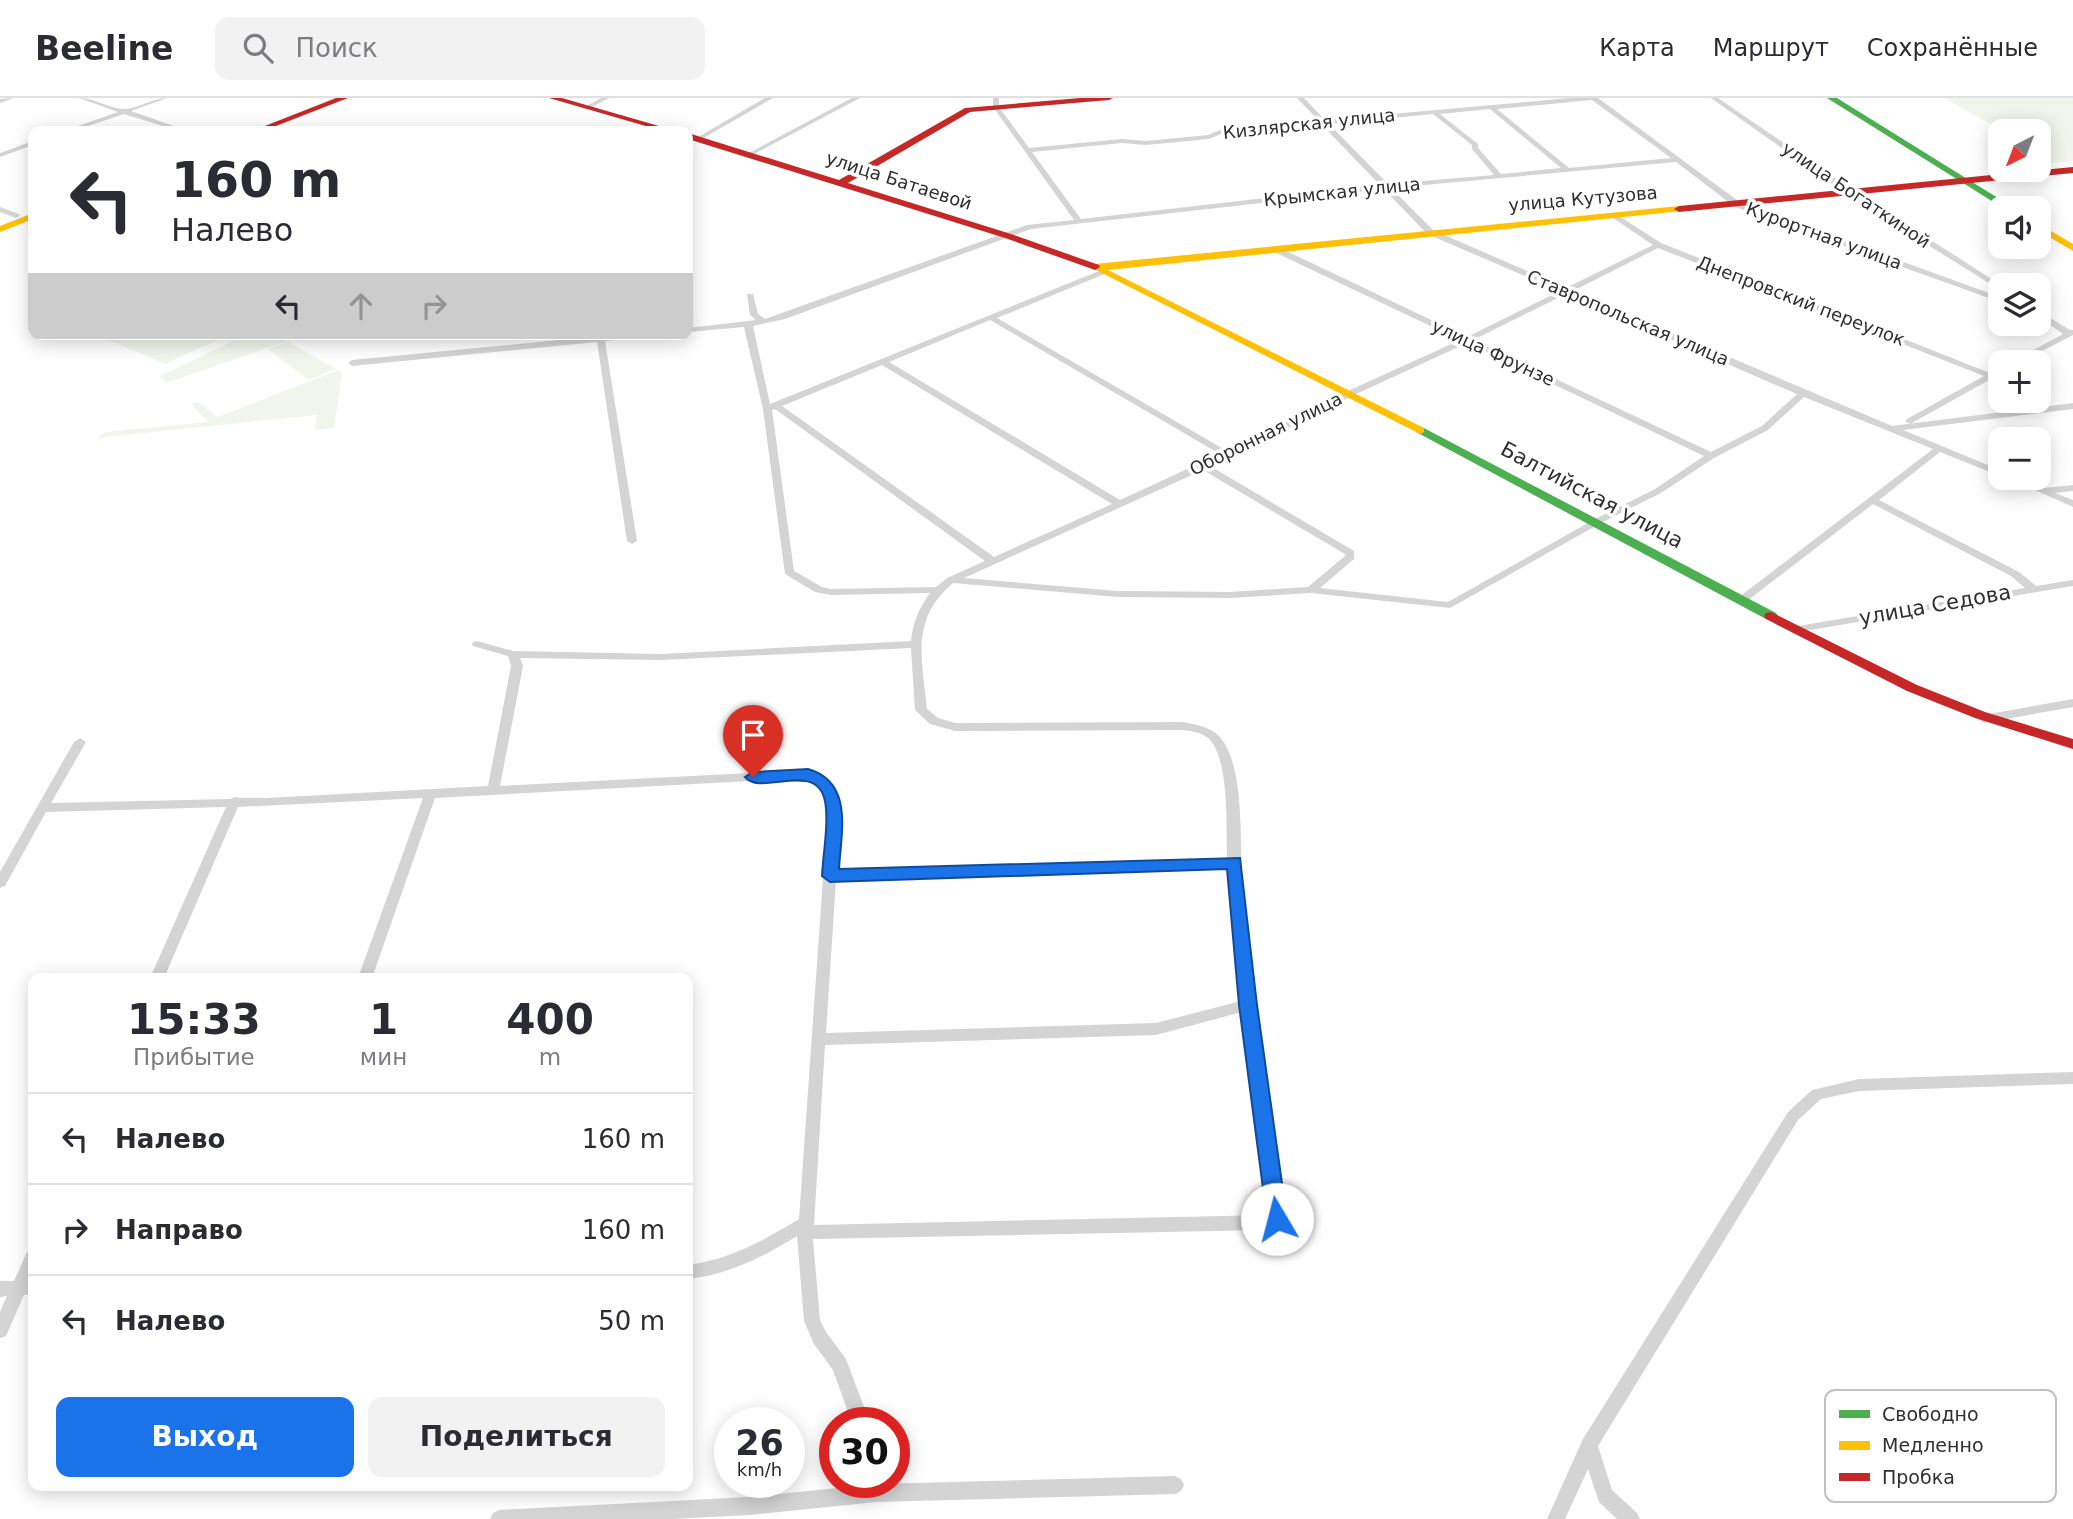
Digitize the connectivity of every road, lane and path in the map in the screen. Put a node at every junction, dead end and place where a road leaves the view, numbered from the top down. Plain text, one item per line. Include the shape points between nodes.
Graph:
1 (9, 98) edge
2 (82, 98) edge
3 (164, 98) edge
4 (327, 98) edge
5 (344, 98) edge
6 (553, 98) edge
7 (606, 98) edge
8 (770, 98) edge
9 (858, 98) edge
10 (1030, 98) edge
11 (1109, 98) edge
12 (1300, 98) edge
13 (1592, 98) edge
14 (1714, 98) edge
15 (1830, 98) edge
16 (0, 101) edge
17 (996, 103) edge
18 (1052, 103) junction
19 (1491, 107) junction
20 (586, 108) junction
21 (124, 111) junction
22 (1435, 113) junction
23 (1322, 121) junction
24 (81, 126) edge
25 (170, 126) edge
26 (252, 126) edge
27 (270, 126) edge
28 (653, 126) edge
29 (693, 137) edge
30 (28, 146) edge
31 (1027, 150) junction
32 (750, 154) junction
33 (0, 155) edge
34 (1677, 160) junction
35 (1566, 169) junction
36 (2073, 170) edge
37 (1499, 176) junction
38 (1966, 181) junction
39 (841, 183) junction
40 (1386, 187) junction
41 (1851, 193) junction
42 (1990, 196) edge
43 (1738, 205) junction
44 (0, 209) edge
45 (28, 211) edge
46 (1616, 216) junction
47 (8, 218) edge
48 (28, 218) edge
49 (1079, 221) junction
50 (0, 229) edge
51 (1430, 232) junction
52 (2051, 234) edge
53 (1008, 236) junction
54 (1658, 245) junction
55 (2073, 248) edge
56 (1275, 249) junction
57 (1100, 270) junction
58 (1988, 280) edge
59 (1566, 291) junction
60 (750, 296) dead end
61 (1988, 296) edge
62 (992, 318) junction
63 (2051, 321) edge
64 (764, 323) junction
65 (748, 324) junction
66 (693, 330) edge
67 (2070, 332) edge
68 (591, 340) edge
69 (601, 340) edge
70 (1467, 340) junction
71 (2037, 350) edge
72 (883, 362) junction
73 (352, 363) dead end
74 (1988, 375) edge
75 (1988, 378) edge
76 (1351, 393) junction
77 (1803, 393) junction
78 (2073, 406) edge
79 (771, 407) junction
80 (1903, 425) junction
81 (1891, 429) junction
82 (1940, 448) junction
83 (1226, 454) junction
84 (1711, 456) junction
85 (1203, 466) junction
86 (1988, 468) edge
87 (2073, 488) edge
88 (2046, 491) joint
89 (1872, 500) junction
90 (1118, 503) junction
91 (2073, 504) edge
92 (1598, 522) junction
93 (632, 541) dead end
94 (994, 562) junction
95 (951, 580) junction
96 (2073, 583) edge
97 (2033, 589) junction
98 (935, 590) junction
99 (1311, 590) junction
100 (1743, 598) junction
101 (1450, 605) joint
102 (1798, 629) junction
103 (477, 644) dead end
104 (917, 649) junction
105 (513, 654) junction
106 (2073, 703) edge
107 (1984, 719) junction
108 (80, 742) dead end
109 (2073, 744) edge
110 (493, 790) junction
111 (431, 793) junction
112 (235, 801) junction
113 (42, 808) junction
114 (1234, 862) junction
115 (830, 876) junction
116 (0, 883) edge
117 (159, 973) edge
118 (367, 973) edge
119 (1248, 1005) junction
120 (817, 1040) junction
121 (2073, 1078) edge
122 (805, 1227) junction
123 (693, 1271) edge
124 (27, 1287) edge
125 (0, 1289) edge
126 (0, 1330) edge
127 (855, 1407) edge
128 (1590, 1445) junction
129 (1175, 1485) dead end
130 (910, 1488) edge
131 (819, 1496) edge
132 (499, 1519) edge
133 (1556, 1519) edge
134 (1631, 1519) edge

1 - 16 street
2 - 21 street
3 - 21 street
4 - 26 main road
5 - 27 main road
6 - 20 main road
7 - 20 street
8 - 29 street
9 - 32 street
10 - 18 main road
11 - 18 main road
12 - 23 street, Ставропольская улица
13 - 19 street, Кизлярская улица
13 - 34 street, Курортная улица
14 - 41 street, улица Богаткиной
15 - 38 main road
17 - 18 main road
17 - 31 street
17 - 39 main road via 963,112
19 - 22 street, Кизлярская улица
19 - 35 street
20 - 28 main road
21 - 24 street
21 - 25 street
22 - 23 street, Кизлярская улица
22 - 37 street via 1476,145
23 - 31 street, Кизлярская улица via 1209,137
23 - 40 street, Ставропольская улица
29 - 32 main road, улица Батаевой
30 - 33 street
31 - 49 street
32 - 39 main road, улица Батаевой
34 - 35 street, Крымская улица
34 - 43 street, Курортная улица
35 - 37 street, Крымская улица
36 - 38 main road, улица Кутузова
37 - 40 street, Крымская улица
38 - 41 main road, улица Кутузова
38 - 42 main road
39 - 53 main road, улица Батаевой
40 - 49 street, Крымская улица
40 - 51 street, Ставропольская улица
41 - 43 main road, улица Кутузова
41 - 58 street, улица Богаткиной
43 - 46 main road, улица Кутузова
43 - 61 street, Курортная улица
44 - 47 street
45 - 47 main road
46 - 51 main road, улица Кутузова
46 - 54 street, Днепровский переулок
48 - 50 main road
49 - 53 street, Крымская улица
51 - 56 main road, улица Кутузова
51 - 59 street, Ставропольская улица
52 - 55 main road
53 - 57 main road, улица Батаевой
53 - 64 street
54 - 59 street, Оборонная улица
54 - 74 street, Днепровский переулок
56 - 57 main road, улица Кутузова
56 - 70 street, улица Фрунзе
57 - 62 street
57 - 76 main road, Балтийская улица
59 - 70 street, Оборонная улица
59 - 77 street, Ставропольская улица
60 - 64 street via 754,315
62 - 72 street
62 - 83 street
63 - 67 street
64 - 65 street
65 - 66 street
65 - 79 street
67 - 71 street
68 - 73 street
69 - 93 street
70 - 76 street, Оборонная улица
70 - 84 street, улица Фрунзе
72 - 79 street
72 - 90 street
75 - 80 street
76 - 83 street, Оборонная улица
76 - 92 main road, Балтийская улица
77 - 81 street, Ставропольская улица
77 - 84 street via 1765,428
78 - 80 street
79 - 94 street
79 - 98 street via 789,572 831,592
80 - 81 street
81 - 82 street, Ставропольская улица
82 - 86 street, Ставропольская улица
82 - 89 street
83 - 85 street, Оборонная улица
84 - 92 street
85 - 90 street, Оборонная улица
85 - 99 street via 1350,553
87 - 88 street
88 - 91 street
89 - 97 street via 2015,574
89 - 100 street
90 - 94 street, Оборонная улица
92 - 100 main road, Балтийская улица
92 - 101 street
94 - 95 street, Оборонная улица
95 - 98 street, Оборонная улица
95 - 99 street via 1118,594
96 - 97 street, улица Седова
97 - 102 street, улица Седова
98 - 104 street via 924,604
99 - 101 street
100 - 102 main road, Балтийская улица
102 - 107 main road, Балтийская улица via 1889,678
103 - 105 street
104 - 105 street via 661,657
104 - 114 street via 921,710 934,721 955,727 1182,726 1213,737 1227,760
105 - 110 street via 517,666
106 - 107 street
107 - 109 main road, Балтийская улица
108 - 113 street
110 - 111 street
110 - 115 street via 808,774 827,787 835,807
111 - 112 street
111 - 118 street
112 - 113 street
112 - 117 street
113 - 116 street
114 - 115 street
114 - 119 street
115 - 120 street
119 - 120 street via 1156,1029
119 - 122 street via 1277,1219 1264,1223
120 - 122 street
121 - 128 street via 1859,1085 1817,1094 1793,1116
122 - 123 street via 737,1261
122 - 127 street via 812,1321 840,1365
124 - 125 street
124 - 126 street
128 - 133 street
128 - 134 street via 1605,1496
129 - 130 street
131 - 132 street via 749,1506

